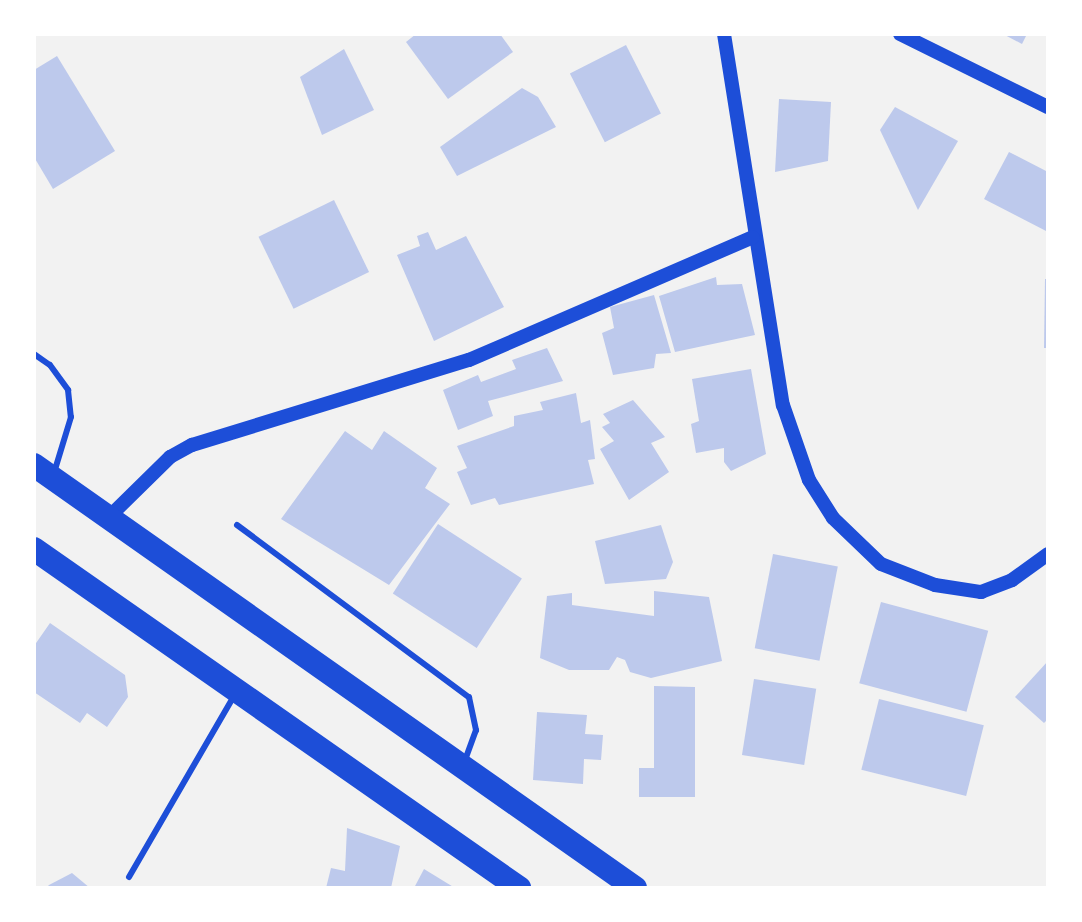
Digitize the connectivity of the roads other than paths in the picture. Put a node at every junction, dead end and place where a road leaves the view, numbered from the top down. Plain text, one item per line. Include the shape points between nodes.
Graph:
1 (724, 34) edge
2 (900, 34) edge
3 (1048, 107) edge
4 (753, 237) junction
5 (34, 354) edge
6 (43, 471) edge
7 (109, 517) junction
8 (237, 525) dead end
9 (34, 549) edge
10 (1048, 554) edge
11 (238, 690) junction
12 (463, 767) junction
13 (129, 877) dead end
14 (519, 888) edge
15 (635, 888) edge

1 - 4 street
2 - 3 street
4 - 7 street via 469,360 192,445 170,457
4 - 10 street via 793,442 833,518 881,564 935,585 981,592 1012,580
5 - 6 lane via 50,365 68,390 71,417
6 - 7 highway
7 - 12 highway
8 - 12 lane via 469,697 476,730
9 - 11 highway
11 - 13 lane
11 - 14 highway
12 - 15 highway

